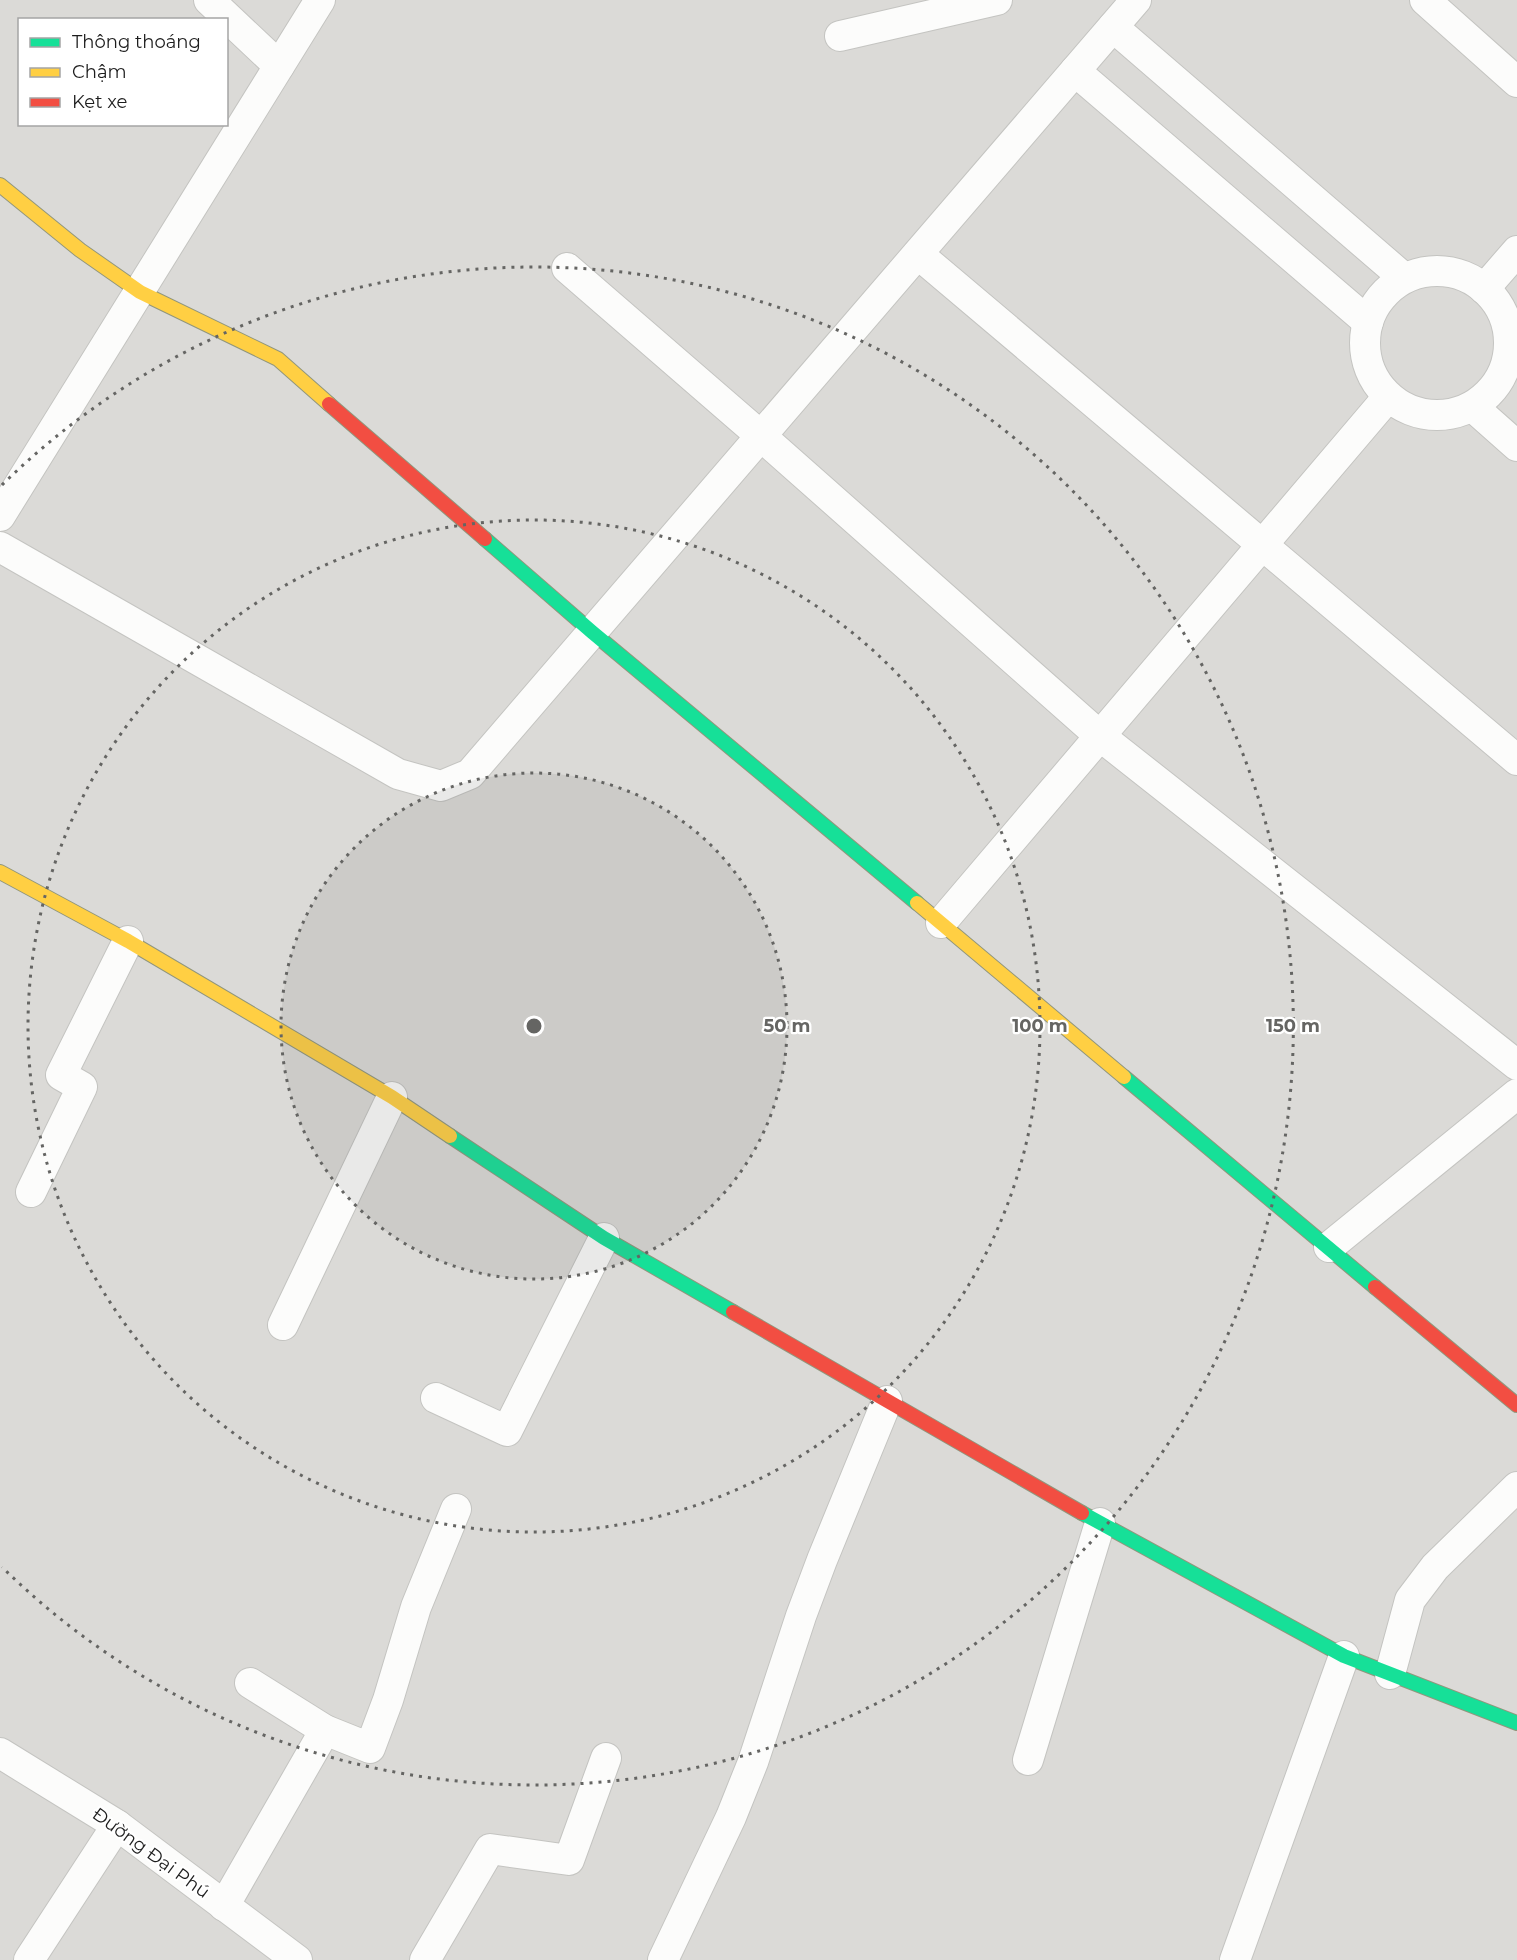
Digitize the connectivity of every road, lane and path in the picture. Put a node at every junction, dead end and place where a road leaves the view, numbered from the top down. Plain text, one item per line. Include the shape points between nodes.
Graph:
1 (209, 0) edge
2 (320, 0) edge
3 (998, 0) edge
4 (1136, 0) edge
5 (1425, 0) edge
6 (1113, 27) junction
7 (840, 36) dead end
8 (279, 66) junction
9 (1074, 71) junction
10 (1517, 82) edge
11 (0, 185) edge
12 (1517, 250) edge
13 (918, 254) junction
14 (567, 268) dead end
15 (1404, 278) junction
16 (1484, 289) junction
17 (140, 292) junction
18 (1368, 322) junction
19 (1510, 376) edge
20 (1388, 397) junction
21 (1473, 407) junction
22 (761, 436) junction
23 (1517, 446) edge
24 (0, 516) edge
25 (1262, 545) junction
26 (0, 548) edge
27 (592, 632) junction
28 (1100, 736) junction
29 (1517, 760) edge
30 (0, 872) edge
31 (941, 923) junction
32 (128, 941) junction
33 (1517, 1065) edge
34 (1517, 1094) edge
35 (392, 1097) junction
36 (31, 1192) dead end
37 (604, 1238) junction
38 (1329, 1247) junction
39 (283, 1325) dead end
40 (436, 1398) dead end
41 (888, 1401) junction
42 (1517, 1405) edge
43 (1517, 1487) edge
44 (456, 1509) dead end
45 (1100, 1523) junction
46 (1344, 1656) junction
47 (1390, 1674) junction
48 (250, 1683) dead end
49 (1517, 1724) edge
50 (325, 1730) junction
51 (0, 1753) edge
52 (606, 1758) dead end
53 (1028, 1760) dead end
54 (117, 1825) junction
55 (224, 1905) junction
56 (29, 1960) edge
57 (297, 1960) edge
58 (425, 1960) edge
59 (663, 1960) edge
60 (1235, 1960) edge

1 - 8 street
2 - 8 street
3 - 7 street
4 - 6 street
5 - 10 street
6 - 9 street
6 - 15 street
8 - 17 street
9 - 13 street
9 - 18 street
11 - 17 street via 80,250
12 - 16 street
13 - 22 street
13 - 25 street
14 - 22 street
15 - 16 street via 1427,270 1452,272
15 - 18 street via 1384,293
16 - 19 street via 1494,298 1506,321
17 - 24 street
17 - 27 street via 278,358
18 - 20 street via 1365,357 1374,379
19 - 21 street
20 - 21 street via 1407,410 1428,416
20 - 25 street
21 - 23 street
22 - 27 street
22 - 28 street
25 - 28 street
25 - 29 street
26 - 27 street via 398,774 441,786 470,774
27 - 31 street
28 - 31 street
28 - 33 street
30 - 32 street
31 - 38 street
32 - 35 street
32 - 36 street via 61,1075 82,1087
34 - 38 street
35 - 37 street
35 - 39 street
37 - 40 street via 507,1431
37 - 41 street
38 - 42 street
41 - 45 street
41 - 59 street via 814,1582 731,1817
43 - 47 street via 1435,1567 1410,1600
44 - 50 street via 416,1607 370,1748
45 - 46 street
45 - 53 street
46 - 47 street
46 - 60 street
47 - 49 street
48 - 50 street
50 - 55 street
51 - 54 street, Đường Đại Phú
52 - 58 street via 569,1860 490,1849
54 - 55 street, Đường Đại Phú
54 - 56 street
55 - 57 street, Đường Đại Phú

